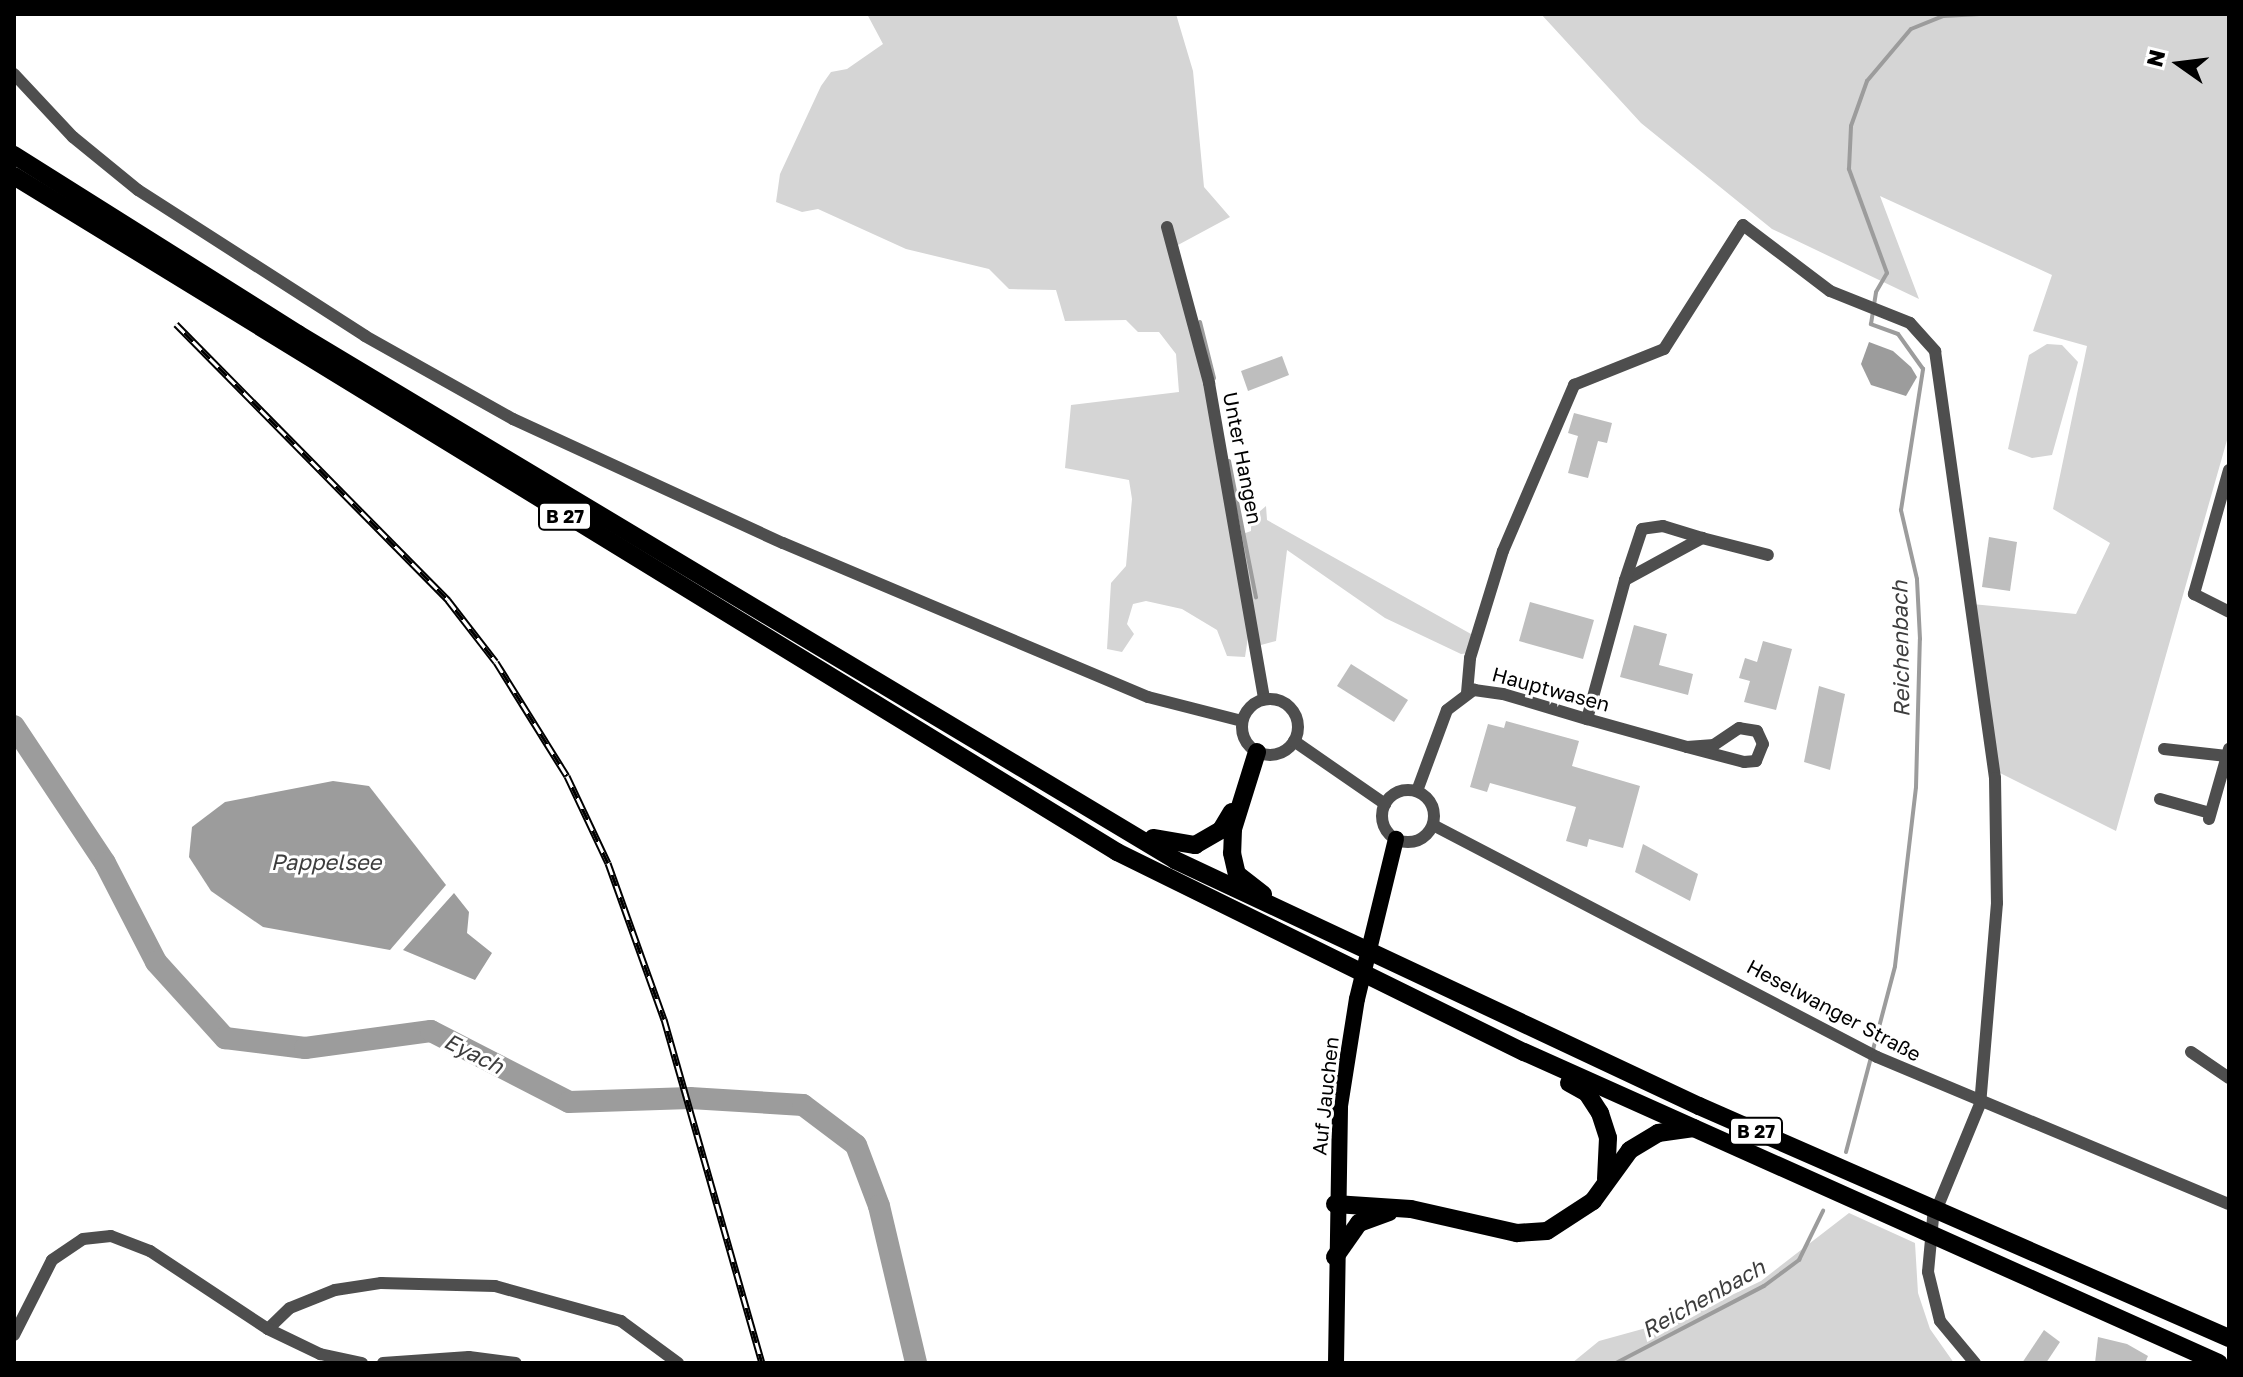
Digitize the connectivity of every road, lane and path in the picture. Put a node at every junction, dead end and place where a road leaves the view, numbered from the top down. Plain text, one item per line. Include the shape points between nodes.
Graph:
1 (14, 74) edge
2 (14, 155) edge
3 (14, 176) edge
4 (1167, 227) dead end
5 (2229, 470) edge
6 (1702, 538) junction
7 (1768, 555) dead end
8 (1625, 580) junction
9 (2229, 612) edge
10 (1467, 693) junction
11 (1264, 699) junction
12 (1587, 719) junction
13 (1242, 721) junction
14 (1294, 741) junction
15 (1687, 747) junction
16 (2164, 749) dead end
17 (1257, 752) junction
18 (2228, 753) edge
19 (1417, 791) junction
20 (1242, 796) junction
21 (2160, 799) dead end
22 (1385, 804) junction
23 (1100, 816) junction
24 (1433, 825) junction
25 (1396, 839) junction
26 (1311, 928) junction
27 (1524, 1052) junction
28 (2191, 1052) dead end
29 (2229, 1078) edge
30 (1980, 1104) junction
31 (1694, 1128) junction
32 (1606, 1179) junction
33 (1335, 1204) junction
34 (2229, 1204) edge
35 (1411, 1209) junction
36 (1335, 1257) junction
37 (268, 1329) junction
38 (14, 1335) edge
39 (2229, 1338) edge
40 (346, 1362) edge
41 (362, 1363) edge
42 (383, 1363) edge
43 (516, 1363) edge
44 (678, 1363) edge
45 (1336, 1363) edge
46 (1975, 1363) edge
47 (2219, 1363) edge

1 - 13 street via 73,137 138,190 376,343 513,419 783,543 1148,697
2 - 23 highway, B 27 via 298,334
3 - 27 highway, B 27 via 1117,852
4 - 11 street, Unter Hangen via 1209,383
5 - 9 street via 2197,576 2197,598
6 - 7 street
6 - 8 street
6 - 8 street via 1663,526 1642,529
8 - 12 street
10 - 12 street, Hauptwasen via 1503,694
10 - 19 street, Hauptwasen via 1447,710
10 - 30 street via 1470,658 1503,551 1541,449 1574,385 1664,349 1743,225 1830,291 1910,323 1935,351 1995,778 1997,903
11 - 13 street
11 - 14 street via 1290,707 1298,723
12 - 15 street, Hauptwasen
13 - 17 street via 1244,739
14 - 17 street via 1282,753
14 - 22 street
15 - 15 street, Hauptwasen via 1744,762 1756,761 1763,744 1757,731 1746,727 1714,745
16 - 18 street
17 - 20 highway
18 - 21 street via 2210,816
19 - 22 street via 1397,791
19 - 24 street via 1433,806
20 - 23 highway via 1221,830 1195,845 1169,845
20 - 26 highway via 1233,829 1237,874
22 - 25 street via 1383,823
23 - 26 highway, B 27
24 - 25 street via 1419,840
24 - 30 street, Heselwanger Straße via 1855,1046
25 - 33 main road, Auf Jauchen via 1357,999 1340,1106
26 - 39 highway, B 27
27 - 31 highway, B 27
27 - 32 highway via 1587,1093 1600,1113 1608,1138
28 - 29 street
30 - 34 street, Heselwanger Straße
30 - 46 street via 1928,1244 1940,1321
31 - 32 highway via 1658,1133 1630,1150
31 - 47 highway, B 27
32 - 35 highway via 1583,1210 1547,1231 1517,1233
33 - 35 highway
33 - 36 main road, Auf Jauchen
35 - 36 highway via 1359,1223
36 - 45 main road, Auf Jauchen
37 - 38 street via 150,1251 98,1235 52,1260
37 - 40 street
37 - 44 street via 290,1308 335,1290 381,1283 495,1286 621,1321
40 - 41 street
42 - 43 street via 469,1357

